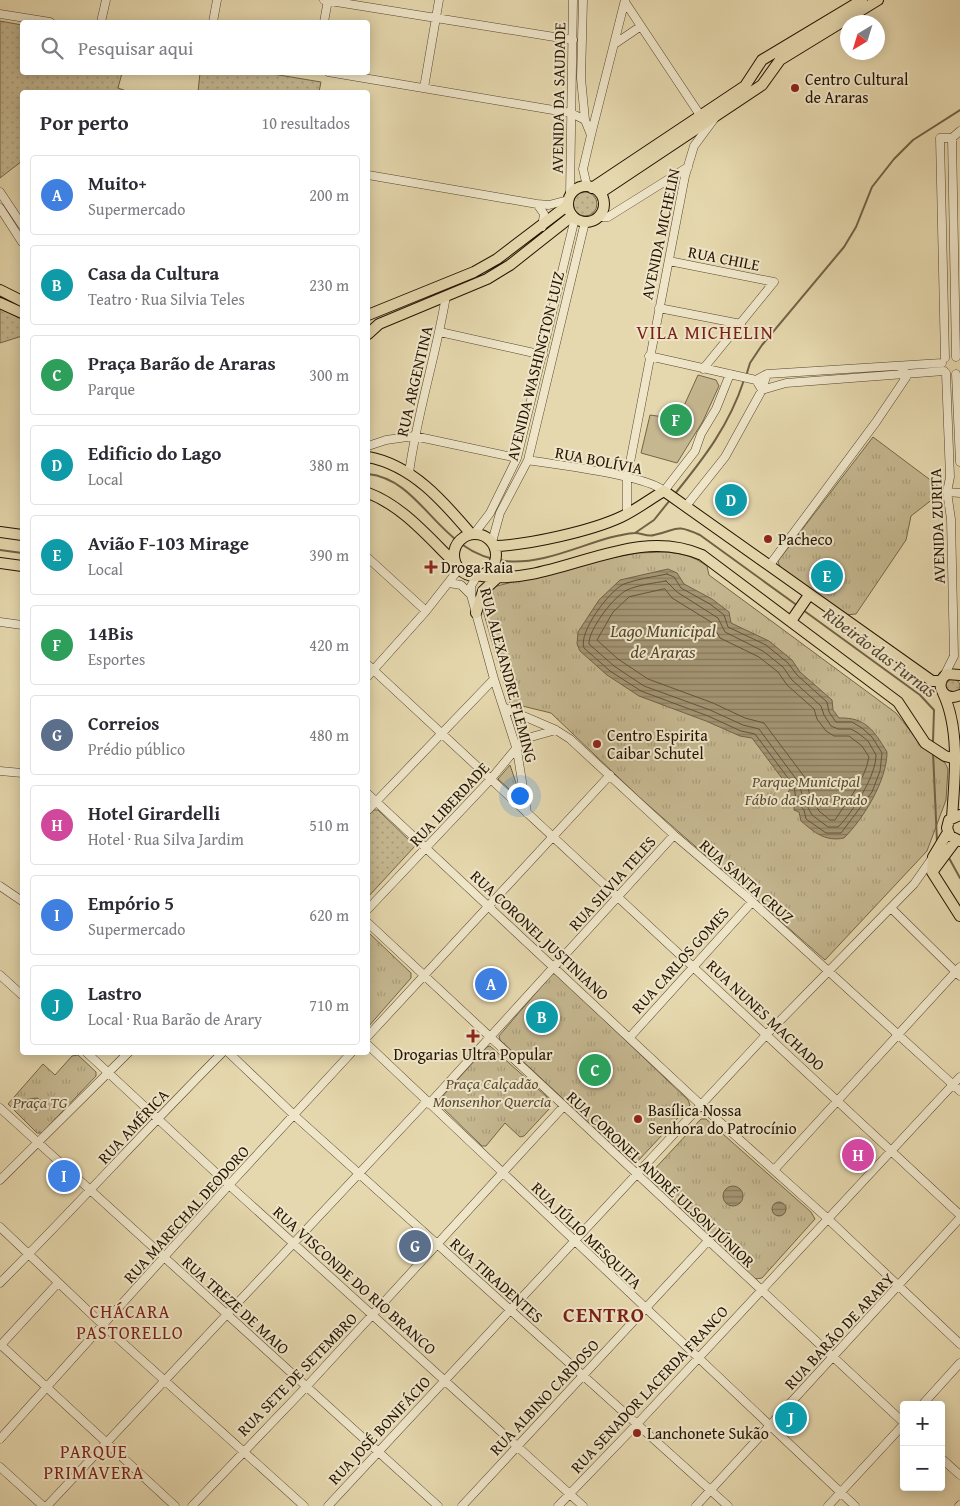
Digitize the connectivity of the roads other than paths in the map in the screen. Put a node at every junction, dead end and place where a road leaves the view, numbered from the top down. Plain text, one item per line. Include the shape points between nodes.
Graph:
1 (106, 0) edge
2 (217, 0) edge
3 (327, 0) edge
4 (439, 0) edge
5 (573, 0) edge
6 (583, 0) edge
7 (862, 0) edge
8 (878, 0) edge
9 (625, 1) edge
10 (0, 14) edge
11 (436, 18) junction
12 (38, 20) edge
13 (101, 20) edge
14 (213, 20) edge
15 (324, 20) edge
16 (641, 26) junction
17 (572, 40) junction
18 (616, 43) junction
19 (762, 60) junction
20 (773, 70) junction
21 (346, 75) edge
22 (424, 88) junction
23 (571, 113) junction
24 (700, 115) junction
25 (717, 115) junction
26 (585, 120) junction
27 (572, 123) junction
28 (589, 131) junction
29 (960, 131) edge
30 (952, 138) junction
31 (952, 147) junction
32 (940, 148) junction
33 (688, 166) junction
34 (370, 175) edge
35 (593, 189) junction
36 (0, 192) edge
37 (569, 200) junction
38 (537, 204) junction
39 (0, 208) edge
40 (598, 217) junction
41 (956, 217) edge
42 (942, 218) junction
43 (578, 219) junction
44 (20, 222) edge
45 (542, 227) junction
46 (20, 239) edge
47 (669, 262) junction
48 (0, 290) edge
49 (446, 296) junction
50 (20, 300) edge
51 (0, 303) edge
52 (659, 308) junction
53 (20, 312) edge
54 (370, 315) edge
55 (741, 324) junction
56 (370, 332) edge
57 (440, 332) junction
58 (542, 355) junction
59 (649, 356) junction
60 (944, 360) junction
61 (958, 360) edge
62 (902, 366) junction
63 (702, 369) junction
64 (958, 371) edge
65 (945, 372) junction
66 (730, 374) junction
67 (767, 374) junction
68 (907, 376) junction
69 (756, 380) junction
70 (762, 390) junction
71 (414, 436) junction
72 (370, 445) edge
73 (370, 458) edge
74 (517, 458) junction
75 (528, 460) junction
76 (960, 462) edge
77 (409, 473) junction
78 (627, 478) junction
79 (664, 491) junction
80 (947, 492) junction
81 (960, 493) edge
82 (370, 494) edge
83 (686, 506) junction
84 (627, 513) junction
85 (0, 532) edge
86 (20, 535) edge
87 (470, 535) junction
88 (494, 547) junction
89 (370, 560) edge
90 (0, 563) edge
91 (20, 566) edge
92 (769, 566) junction
93 (458, 567) junction
94 (479, 576) junction
95 (497, 578) junction
96 (449, 583) junction
97 (471, 595) junction
98 (807, 598) junction
99 (426, 611) junction
100 (476, 613) junction
101 (794, 617) junction
102 (0, 622) edge
103 (20, 625) edge
104 (370, 669) edge
105 (370, 671) edge
106 (960, 675) edge
107 (494, 679) junction
108 (939, 679) junction
109 (943, 693) junction
110 (960, 695) edge
111 (505, 708) junction
112 (556, 730) junction
113 (441, 734) junction
114 (517, 750) junction
115 (956, 759) junction
116 (0, 771) edge
117 (20, 773) edge
118 (610, 775) junction
119 (490, 780) junction
120 (370, 796) edge
121 (376, 801) junction
122 (370, 808) edge
123 (527, 813) junction
124 (956, 816) edge
125 (948, 832) junction
126 (674, 835) junction
127 (552, 836) junction
128 (958, 841) edge
129 (426, 848) junction
130 (934, 857) junction
131 (932, 872) junction
132 (914, 884) junction
133 (0, 886) edge
134 (617, 898) junction
135 (20, 900) edge
136 (752, 902) junction
137 (488, 906) junction
138 (370, 907) edge
139 (891, 908) junction
140 (960, 916) edge
141 (370, 925) edge
142 (554, 966) junction
143 (695, 968) junction
144 (828, 971) junction
145 (959, 972) edge
146 (0, 975) edge
147 (422, 975) junction
148 (20, 993) edge
149 (370, 1034) edge
150 (767, 1034) junction
151 (897, 1036) junction
152 (489, 1037) junction
153 (630, 1037) junction
154 (370, 1046) edge
155 (89, 1055) edge
156 (127, 1055) edge
157 (220, 1055) edge
158 (231, 1055) edge
159 (349, 1055) edge
160 (109, 1074) junction
161 (960, 1077) edge
162 (956, 1085) edge
163 (960, 1092) edge
164 (837, 1100) junction
165 (428, 1103) junction
166 (701, 1105) junction
167 (563, 1107) junction
168 (0, 1108) edge
169 (8, 1116) junction
170 (295, 1116) junction
171 (0, 1118) edge
172 (157, 1118) junction
173 (40, 1142) junction
174 (890, 1151) junction
175 (774, 1170) junction
176 (359, 1174) junction
177 (503, 1174) junction
178 (637, 1174) junction
179 (0, 1180) edge
180 (229, 1185) junction
181 (91, 1191) junction
182 (960, 1217) edge
183 (827, 1218) junction
184 (0, 1228) edge
185 (574, 1241) junction
186 (708, 1241) junction
187 (293, 1243) junction
188 (438, 1245) junction
189 (28, 1255) junction
190 (164, 1259) junction
191 (0, 1283) edge
192 (58, 1283) junction
193 (898, 1286) junction
194 (761, 1290) junction
195 (644, 1308) junction
196 (510, 1310) junction
197 (372, 1314) junction
198 (225, 1315) junction
199 (103, 1325) junction
200 (960, 1344) edge
201 (0, 1346) edge
202 (698, 1357) junction
203 (833, 1358) junction
204 (960, 1363) edge
205 (584, 1375) junction
206 (164, 1380) junction
207 (444, 1380) junction
208 (307, 1386) junction
209 (46, 1387) junction
210 (926, 1401) edge
211 (900, 1420) edge
212 (638, 1423) junction
213 (770, 1425) junction
214 (900, 1428) edge
215 (0, 1439) edge
216 (107, 1442) junction
217 (518, 1446) junction
218 (379, 1450) junction
219 (243, 1451) junction
220 (945, 1462) edge
221 (0, 1467) edge
222 (960, 1475) edge
223 (711, 1490) junction
224 (841, 1492) junction
225 (569, 1494) junction
226 (45, 1506) edge
227 (176, 1506) edge
228 (192, 1506) edge
229 (304, 1506) edge
230 (328, 1506) edge
231 (438, 1506) edge
232 (462, 1506) edge
233 (558, 1506) edge
234 (583, 1506) edge
235 (696, 1506) edge
236 (728, 1506) edge
237 (828, 1506) edge
238 (855, 1506) edge

1 - 13 street
2 - 14 street
3 - 11 street
3 - 15 street
4 - 11 street
5 - 17 street, AVENIDA DA SAUDADE
6 - 26 street, AVENIDA DA SAUDADE via 581,78
7 - 19 main road
8 - 20 main road via 780,60
9 - 16 street
9 - 18 street
10 - 12 street
11 - 17 street
11 - 22 street
16 - 18 street
16 - 24 street
17 - 23 street, AVENIDA DA SAUDADE
18 - 28 street
19 - 20 main road
19 - 24 main road via 745,86
20 - 25 main road via 762,84
21 - 22 street
22 - 23 street
23 - 26 street
23 - 27 street, AVENIDA DA SAUDADE
24 - 35 main road
25 - 33 street, AVENIDA MICHELIN via 694,146
25 - 35 main road
26 - 28 street, AVENIDA DA SAUDADE
27 - 28 street
27 - 37 street, AVENIDA DA SAUDADE
28 - 35 street, AVENIDA DA SAUDADE via 583,169
29 - 30 street
30 - 31 street
30 - 32 street via 940,138
31 - 32 street
31 - 41 street
32 - 42 street
33 - 40 street via 608,217
33 - 47 street, AVENIDA MICHELIN
34 - 38 street
35 - 37 main road via 577,189
35 - 40 main road via 603,203
36 - 44 street
37 - 38 street
37 - 43 main road
37 - 45 main road
38 - 45 street via 544,214
39 - 46 street
40 - 43 main road
41 - 42 street
41 - 61 street
42 - 60 street
43 - 49 main road via 487,279
43 - 58 street, AVENIDA WASHINGTON LUIZ
43 - 75 street, AVENIDA WASHINGTON LUIZ
45 - 54 main road via 497,260 474,272
47 - 52 street, AVENIDA MICHELIN
47 - 55 street, RUA CHILE via 774,282
48 - 50 main road
49 - 56 main road via 379,324
49 - 57 street, RUA ARGENTINA
51 - 53 main road
52 - 55 street
52 - 59 street, AVENIDA MICHELIN
55 - 63 street
57 - 58 street
57 - 71 street, RUA ARGENTINA
58 - 74 street, AVENIDA WASHINGTON LUIZ
59 - 63 street
59 - 78 street, AVENIDA MICHELIN
60 - 61 street
60 - 62 street
60 - 65 street, AVENIDA ZURITA
62 - 67 street
62 - 68 street
63 - 66 street
64 - 65 street
64 - 76 street, AVENIDA ZURITA
65 - 68 street
65 - 80 street, AVENIDA ZURITA via 950,477
66 - 69 street
66 - 79 street via 695,451
67 - 69 street
67 - 70 street
68 - 70 street via 786,383
68 - 92 street
69 - 70 street
70 - 83 street via 725,458
71 - 72 street
71 - 74 street
71 - 77 street, RUA ARGENTINA
73 - 77 main road
74 - 87 street, AVENIDA WASHINGTON LUIZ via 490,513
75 - 78 street, RUA BOLÍVIA
75 - 88 street, AVENIDA WASHINGTON LUIZ via 500,513
77 - 87 main road via 429,488
78 - 79 street, RUA BOLÍVIA via 658,486
78 - 84 street, AVENIDA MICHELIN
79 - 83 main road
79 - 84 main road
80 - 81 street
80 - 108 street, AVENIDA ZURITA via 951,519 954,656
82 - 93 main road via 402,512
83 - 92 main road
84 - 88 main road via 598,526
85 - 86 main road
87 - 88 main road via 487,537
87 - 93 main road via 456,546 454,558
88 - 94 main road via 493,567
89 - 99 street
90 - 91 main road
92 - 98 main road
93 - 94 main road via 469,576
93 - 96 street
94 - 95 main road
94 - 97 street, RUA ALEXANDRE FLEMING via 471,586
95 - 100 main road via 483,591
95 - 101 main road via 522,575 627,549 673,546 702,555
96 - 97 street via 461,585
96 - 99 street
97 - 100 street, RUA ALEXANDRE FLEMING
98 - 101 main road
98 - 108 main road
99 - 104 street
100 - 107 street, RUA ALEXANDRE FLEMING
101 - 115 main road via 898,702 925,742 945,756
102 - 103 street
105 - 113 street, RUA NUNES MACHADO
106 - 108 main road via 952,672
107 - 111 street, RUA ALEXANDRE FLEMING
107 - 113 street
108 - 109 main road
109 - 110 main road via 950,697
109 - 115 main road via 953,712
111 - 112 street, RUA SANTA CRUZ
111 - 114 street, RUA ALEXANDRE FLEMING
112 - 114 street, RUA LIBERDADE via 524,739
112 - 118 street, RUA SANTA CRUZ
113 - 119 street, RUA NUNES MACHADO
113 - 121 street
114 - 119 street, RUA LIBERDADE
114 - 123 street, RUA ALEXANDRE FLEMING
115 - 124 main road
116 - 117 street
118 - 126 street, RUA SANTA CRUZ
118 - 127 street
119 - 123 street, RUA NUNES MACHADO
119 - 129 street, RUA LIBERDADE
120 - 121 street, RUA CORONEL JUSTINIANO
121 - 122 street
121 - 129 street, RUA CORONEL JUSTINIANO
123 - 127 street, RUA NUNES MACHADO
124 - 125 main road via 947,824
125 - 128 main road
125 - 130 main road
126 - 134 street, RUA SILVIA TELES
126 - 136 street, RUA SANTA CRUZ
127 - 134 street, RUA NUNES MACHADO
127 - 137 street
128 - 131 main road
129 - 137 street, RUA CORONEL JUSTINIANO
129 - 138 street, RUA LIBERDADE
130 - 131 main road
130 - 132 street
131 - 132 street
131 - 140 main road
132 - 139 street
133 - 135 street
134 - 142 street, RUA SILVIA TELES
134 - 143 street, RUA NUNES MACHADO
136 - 143 street, RUA CARLOS GOMES
136 - 144 street, RUA SANTA CRUZ
137 - 142 street, RUA CORONEL JUSTINIANO
137 - 147 street
139 - 144 street
139 - 145 street
141 - 147 street, RUA CORONEL ANDRÉ ULSON JÚNIOR
142 - 152 street, RUA SILVIA TELES
142 - 153 street, RUA CORONEL JUSTINIANO
143 - 150 street, RUA NUNES MACHADO
143 - 153 street, RUA CARLOS GOMES
144 - 150 street, RUA JOSÉ BONIFÁCIO
144 - 151 street, RUA SANTA CRUZ
145 - 151 street
146 - 148 street
147 - 149 street
147 - 152 street, RUA CORONEL ANDRÉ ULSON JÚNIOR
150 - 164 street, RUA NUNES MACHADO
150 - 166 street, RUA JOSÉ BONIFÁCIO
151 - 162 street, RUA SANTA CRUZ
151 - 164 street
152 - 165 street, RUA SILVIA TELES
152 - 167 street, RUA CORONEL ANDRÉ ULSON JÚNIOR
153 - 166 street, RUA CORONEL JUSTINIANO
154 - 165 street, RUA JÚLIO MESQUITA
155 - 160 street, RUA VISCONDE DO RIO BRANCO
156 - 160 street
157 - 172 street, RUA AMÉRICA
158 - 170 street, RUA TIRADENTES
159 - 170 street, RUA MARECHAL DEODORO
160 - 172 street, RUA VISCONDE DO RIO BRANCO
160 - 173 street
161 - 162 street, RUA SENADOR LACERDA FRANCO
162 - 163 street, RUA SANTA CRUZ
162 - 174 street, RUA SENADOR LACERDA FRANCO
164 - 174 street, RUA NUNES MACHADO
164 - 175 street
165 - 176 street, RUA SILVIA TELES
165 - 177 street, RUA JÚLIO MESQUITA
166 - 175 street, RUA CORONEL JUSTINIANO
166 - 178 street, RUA JOSÉ BONIFÁCIO
167 - 177 street, RUA SETE DE SETEMBRO
167 - 178 street, RUA CORONEL ANDRÉ ULSON JÚNIOR
168 - 169 street, RUA TREZE DE MAIO
169 - 171 street
169 - 173 street, RUA TREZE DE MAIO
170 - 176 street, RUA TIRADENTES
170 - 180 street, RUA MARECHAL DEODORO
172 - 180 street, RUA VISCONDE DO RIO BRANCO
172 - 181 street, RUA AMÉRICA
173 - 179 street
173 - 181 street, RUA TREZE DE MAIO
174 - 182 street, RUA NUNES MACHADO
174 - 183 street, RUA SENADOR LACERDA FRANCO
175 - 183 street, RUA CORONEL JUSTINIANO
176 - 187 street, RUA SILVIA TELES
176 - 188 street, RUA TIRADENTES
177 - 185 street, RUA JÚLIO MESQUITA
177 - 188 street, RUA SETE DE SETEMBRO
178 - 185 street, RUA JOSÉ BONIFÁCIO
178 - 186 street, RUA CORONEL ANDRÉ ULSON JÚNIOR
180 - 187 street, RUA VISCONDE DO RIO BRANCO
180 - 190 street, RUA MARECHAL DEODORO
181 - 189 street, RUA AMÉRICA
181 - 190 street, RUA TREZE DE MAIO
182 - 193 street, RUA BARÃO DE ARARY
183 - 193 street, RUA CORONEL JUSTINIANO
183 - 194 street, RUA SENADOR LACERDA FRANCO
184 - 189 street
185 - 195 street, RUA JÚLIO MESQUITA
185 - 196 street, RUA JOSÉ BONIFÁCIO
186 - 194 street, RUA CORONEL ANDRÉ ULSON JÚNIOR
186 - 195 street, RUA ALBINO CARDOSO
187 - 197 street, RUA VISCONDE DO RIO BRANCO
187 - 198 street, RUA SILVIA TELES
188 - 196 street, RUA TIRADENTES
188 - 197 street, RUA SETE DE SETEMBRO
189 - 191 street, RUA AMÉRICA
189 - 192 street
190 - 198 street, RUA TREZE DE MAIO
190 - 199 street, RUA MARECHAL DEODORO
192 - 199 street
192 - 201 street
193 - 200 street, RUA CORONEL JUSTINIANO
193 - 203 street, RUA BARÃO DE ARARY
194 - 202 street, RUA SENADOR LACERDA FRANCO
194 - 203 street, RUA CORONEL ANDRÉ ULSON JÚNIOR
195 - 202 street, RUA JÚLIO MESQUITA
195 - 205 street, RUA ALBINO CARDOSO
196 - 205 street, RUA TIRADENTES
196 - 207 street, RUA JOSÉ BONIFÁCIO
197 - 207 street, RUA VISCONDE DO RIO BRANCO
197 - 208 street, RUA SETE DE SETEMBRO
198 - 206 street, RUA SILVIA TELES
198 - 208 street, RUA TREZE DE MAIO
199 - 206 street
199 - 209 street, RUA MARECHAL DEODORO
201 - 209 street
202 - 212 street, RUA SENADOR LACERDA FRANCO
202 - 213 street, RUA JÚLIO MESQUITA
203 - 211 street, RUA CORONEL ANDRÉ ULSON JÚNIOR
203 - 213 street, RUA BARÃO DE ARARY
204 - 210 street
205 - 212 street, RUA TIRADENTES
205 - 217 street, RUA ALBINO CARDOSO
206 - 216 street, RUA SILVIA TELES
206 - 219 street
207 - 217 street, RUA VISCONDE DO RIO BRANCO
207 - 218 street, RUA JOSÉ BONIFÁCIO
208 - 218 street, RUA TREZE DE MAIO
208 - 219 street, RUA SETE DE SETEMBRO
209 - 215 street, RUA MARECHAL DEODORO
209 - 216 street
212 - 223 street, RUA TIRADENTES
212 - 225 street, RUA SENADOR LACERDA FRANCO
213 - 223 street, RUA BARÃO DE ARARY
213 - 224 street, RUA JÚLIO MESQUITA
214 - 224 street
216 - 226 street, RUA SILVIA TELES
216 - 227 street
217 - 225 street, RUA VISCONDE DO RIO BRANCO
217 - 232 street, RUA ALBINO CARDOSO
218 - 230 street, RUA JOSÉ BONIFÁCIO
218 - 231 street, RUA TREZE DE MAIO
219 - 228 street, RUA SETE DE SETEMBRO
219 - 229 street
220 - 222 street
221 - 226 street
223 - 235 street, RUA BARÃO DE ARARY
223 - 236 street, RUA TIRADENTES
224 - 237 street
224 - 238 street, RUA JÚLIO MESQUITA
225 - 233 street, RUA SENADOR LACERDA FRANCO
225 - 234 street, RUA VISCONDE DO RIO BRANCO

